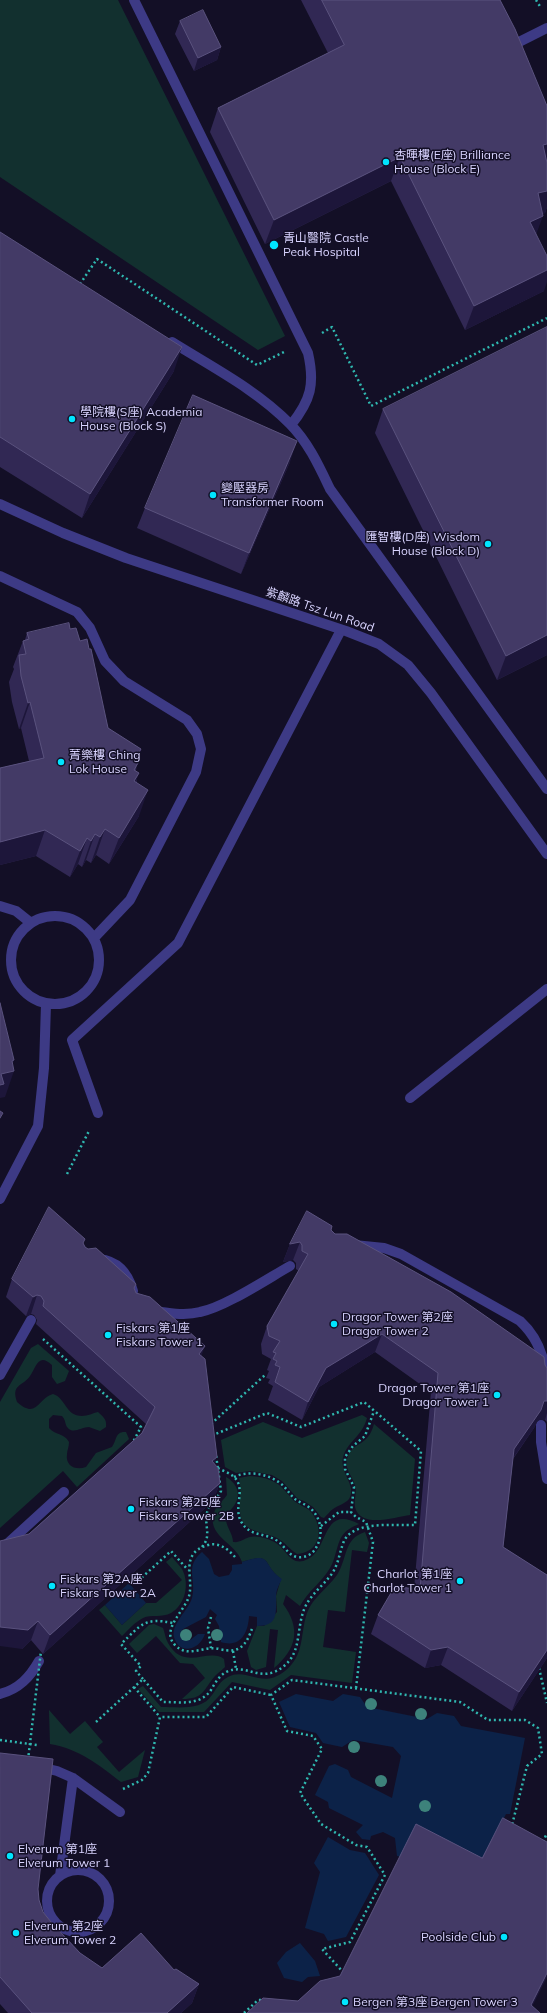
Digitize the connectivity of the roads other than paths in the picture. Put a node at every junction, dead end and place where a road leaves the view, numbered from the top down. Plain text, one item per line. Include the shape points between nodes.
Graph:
1 (134, 0) edge
2 (547, 28) edge
3 (512, 30) edge
4 (166, 338) edge
5 (291, 425) junction
6 (0, 504) edge
7 (0, 576) edge
8 (341, 630) junction
9 (547, 789) edge
10 (547, 854) edge
11 (0, 906) edge
12 (30, 924) junction
13 (94, 938) junction
14 (547, 989) edge
15 (46, 1004) junction
16 (410, 1098) dead end
17 (98, 1113) road end
18 (0, 1199) edge
19 (343, 1245) edge
20 (89, 1260) edge
21 (290, 1266) dead end
22 (136, 1303) edge
23 (145, 1309) edge
24 (30, 1323) road end
25 (0, 1375) edge
26 (544, 1381) edge
27 (541, 1425) edge
28 (547, 1479) edge
29 (64, 1492) dead end
30 (0, 1546) edge
31 (40, 1656) road end
32 (0, 1694) edge
33 (29, 1763) edge
34 (73, 1778) junction
35 (120, 1812) dead end
36 (60, 1876) junction

1 - 5 street via 308,353 312,372 310,392 303,410
2 - 3 street via 520,46
4 - 5 street via 253,393
5 - 9 street via 310,450 330,489
6 - 8 street, 紫麟路 Tsz Lun Road via 126,558
7 - 13 street via 77,612 90,628 105,661 124,681 187,720 197,734 201,749 196,772 130,900
8 - 10 street, 紫麟路 Tsz Lun Road via 379,644 408,665 431,692
8 - 17 street via 178,942 72,1040
11 - 12 street via 16,911
12 - 13 street via 43,917 58,916 72,919 85,927
12 - 15 street via 20,934 13,947 11,961 14,976 21,988 32,998
13 - 15 street via 99,952 99,967 95,980 86,992 74,1000 60,1005
14 - 16 street
15 - 18 street via 44,1068 38,1126
19 - 26 street via 366,1245 401,1254 520,1321 530,1330 542,1354
20 - 22 street via 106,1260 125,1272
21 - 23 street via 216,1307 201,1312 184,1314
24 - 25 street
27 - 28 street
29 - 30 street via 6,1545
31 - 32 street via 32,1673 22,1683
33 - 34 street
34 - 35 street
34 - 36 street
36 - 36 street via 70,1871 83,1871 94,1875 103,1883 108,1894 108,1906 105,1918 97,1926 86,1932 74,1932 62,1928 54,1920 48,1909 48,1897 52,1885

